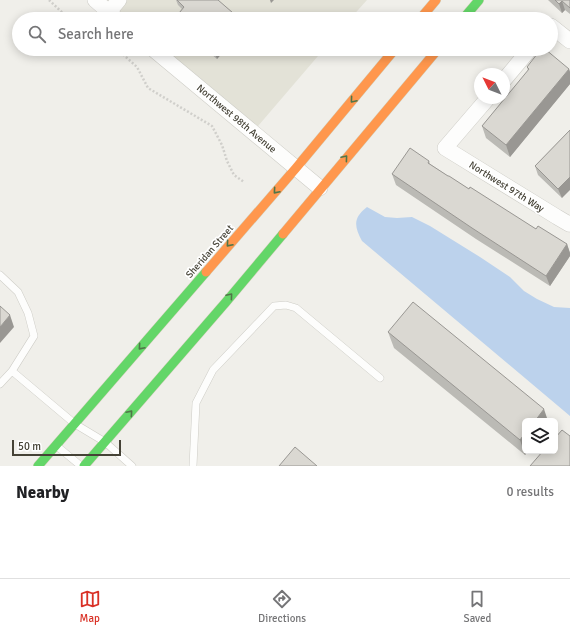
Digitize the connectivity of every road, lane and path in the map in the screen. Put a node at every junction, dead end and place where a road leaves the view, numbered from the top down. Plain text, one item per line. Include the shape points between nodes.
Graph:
1 (49, 0) edge
2 (95, 0) edge
3 (119, 0) edge
4 (436, 0) edge
5 (479, 0) edge
6 (62, 12) edge
7 (109, 12) edge
8 (114, 12) edge
9 (426, 12) edge
10 (469, 12) edge
11 (558, 32) edge
12 (570, 41) edge
13 (124, 56) edge
14 (161, 56) edge
15 (389, 56) edge
16 (432, 56) edge
17 (524, 56) edge
18 (510, 73) edge
19 (483, 104) edge
20 (296, 168) junction
21 (244, 182) dead end
22 (320, 188) junction
23 (569, 223) edge
24 (0, 276) edge
25 (12, 372) junction
26 (380, 378) dead end
27 (0, 384) edge
28 (75, 424) junction
29 (105, 442) junction
30 (56, 445) junction
31 (38, 466) edge
32 (81, 466) edge
33 (84, 466) edge
34 (132, 466) edge
35 (193, 466) edge

1 - 6 path
2 - 7 street
3 - 8 street
4 - 9 main road
5 - 10 main road
11 - 12 street
13 - 21 path via 136,68 148,88 212,126 234,175
14 - 20 street, Northwest 98th Avenue
15 -> 20 main road, Sheridan Street
22 -> 16 main road
17 - 18 street
19 - 23 street, Northwest 97th Way via 445,148
20 - 22 street, Northwest 98th Avenue
20 -> 28 main road, Sheridan Street
29 -> 22 main road
24 - 25 lane via 18,292 28,313 34,336
25 - 27 lane
25 - 28 lane
26 - 35 lane via 296,308 286,304 274,306 214,370 196,403
28 - 29 lane
28 - 30 main road, Sheridan Street
29 - 33 main road
29 - 34 lane
30 - 31 main road, Sheridan Street
30 - 32 lane

